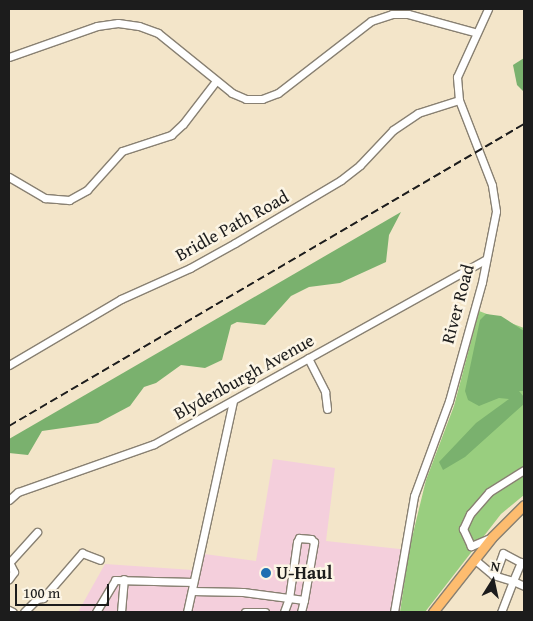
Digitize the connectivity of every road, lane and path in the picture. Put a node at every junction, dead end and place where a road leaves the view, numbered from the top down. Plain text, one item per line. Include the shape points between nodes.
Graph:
1 (488, 9) edge
2 (474, 32) junction
3 (9, 58) edge
4 (216, 81) junction
5 (459, 100) junction
6 (9, 177) edge
7 (485, 260) junction
8 (308, 358) junction
9 (9, 365) edge
10 (232, 401) junction
11 (327, 409) dead end
12 (524, 470) edge
13 (9, 500) edge
14 (522, 510) edge
15 (37, 532) dead end
16 (492, 537) junction
17 (474, 559) junction
18 (100, 560) dead end
19 (9, 563) edge
20 (522, 563) edge
21 (495, 575) junction
22 (9, 578) edge
23 (124, 579) junction
24 (513, 581) junction
25 (194, 582) junction
26 (524, 586) edge
27 (192, 591) junction
28 (289, 598) junction
29 (304, 600) junction
30 (9, 610) edge
31 (14, 612) edge
32 (24, 612) edge
33 (96, 612) edge
34 (121, 612) edge
35 (187, 612) edge
36 (244, 612) edge
37 (265, 612) edge
38 (284, 612) edge
39 (301, 612) edge
40 (394, 612) edge
41 (433, 612) edge
42 (501, 612) edge

1 - 2 street, River Road
2 - 4 street via 408,14 392,14 371,21 278,93 262,99 246,98 232,94
2 - 5 street, River Road via 457,77
3 - 4 street via 97,26 118,23 158,33
4 - 6 street via 184,124 171,135 122,151 87,190 69,200 45,198
5 - 7 street, River Road via 495,199 496,211
5 - 9 street, Bridle Path Road via 418,113 399,125 341,180 190,268 121,300
7 - 8 street, Blydenburgh Avenue
7 - 40 street, River Road via 449,401 414,496
8 - 10 street, Blydenburgh Avenue
8 - 11 street via 326,392
10 - 13 street, Blydenburgh Avenue via 154,444 18,492
10 - 25 street
12 - 16 street via 490,492 470,514 463,529 471,546
14 - 16 main road
15 - 19 street
16 - 17 main road
17 - 21 street
17 - 41 main road
18 - 32 street via 82,553 43,598 37,599
19 - 22 street via 14,572
20 - 21 street via 503,553
20 - 24 street
21 - 24 street
23 - 25 street
23 - 33 street via 115,580
23 - 34 street
24 - 26 street
24 - 42 street
25 - 27 street
27 - 28 street via 243,592
27 - 35 street
28 - 29 street
28 - 29 street via 297,542 299,538 311,539 314,542
28 - 38 street
29 - 39 street
30 - 31 street
36 - 37 street

